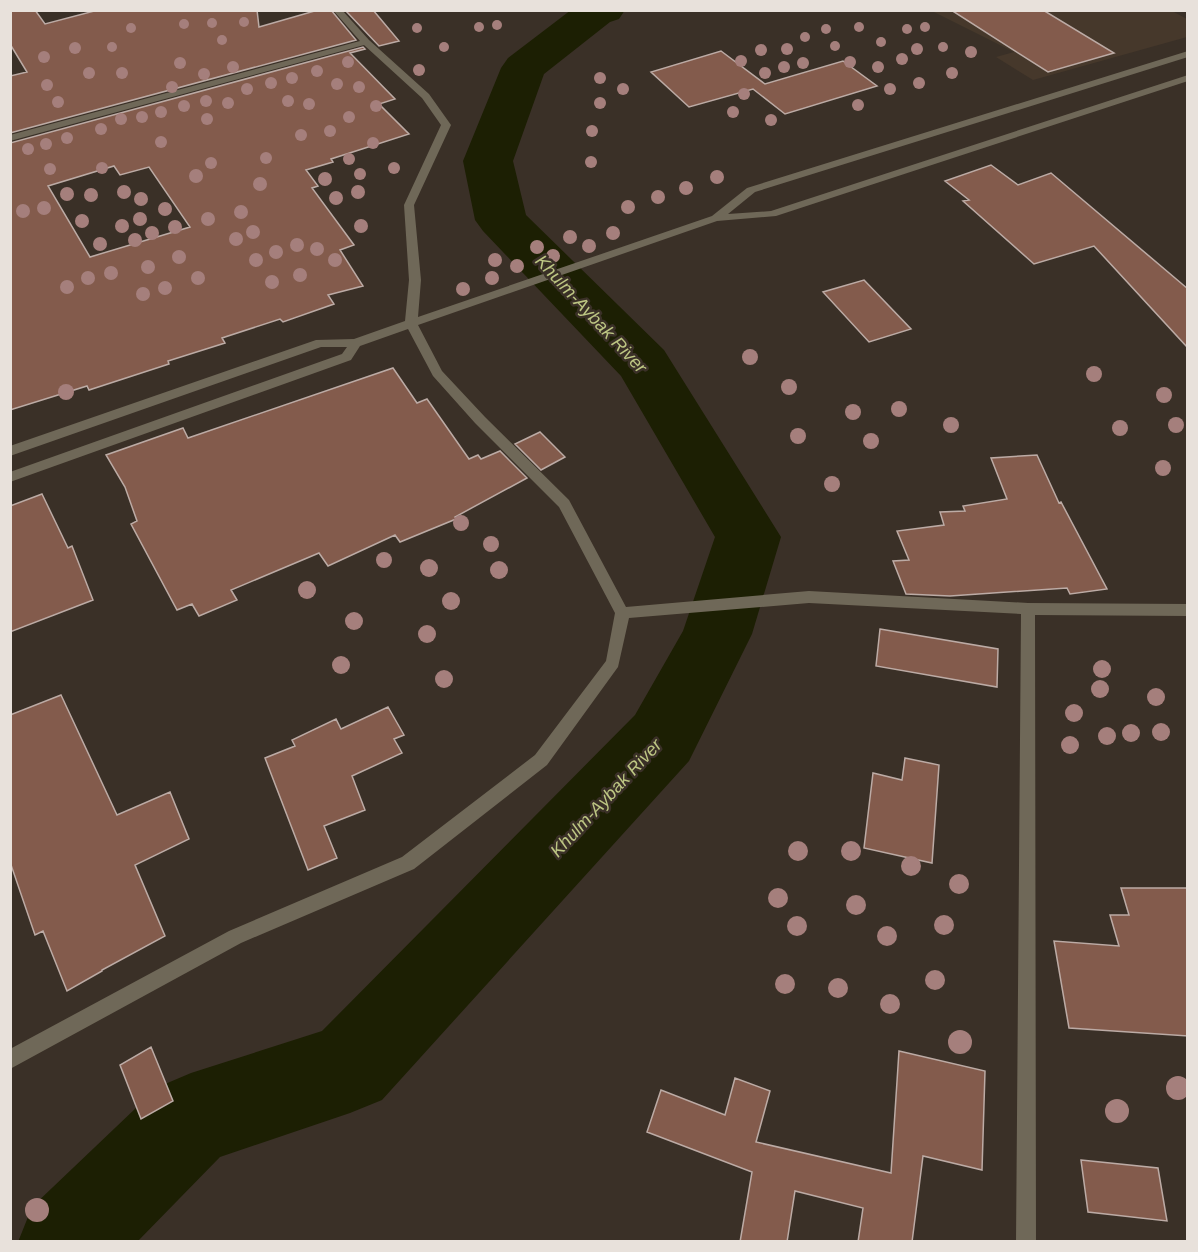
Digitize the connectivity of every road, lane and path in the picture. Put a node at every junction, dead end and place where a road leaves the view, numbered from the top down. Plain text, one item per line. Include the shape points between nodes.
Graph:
1 (337, 10) edge
2 (366, 42) junction
3 (1188, 54) edge
4 (1188, 78) edge
5 (10, 138) edge
6 (716, 218) junction
7 (411, 324) junction
8 (355, 343) junction
9 (10, 451) edge
10 (10, 477) edge
11 (1028, 609) junction
12 (1188, 610) edge
13 (622, 613) junction
14 (10, 1059) edge
15 (1026, 1242) edge

1 - 2 street
2 - 5 street
2 - 7 street via 426,96 446,125 410,205 415,280
3 - 6 street via 751,190
4 - 6 street via 772,214
6 - 7 street
7 - 8 street
7 - 13 street via 437,373 564,504
8 - 9 street via 320,343
8 - 10 street via 346,357
11 - 12 street
11 - 13 street via 809,597
11 - 15 street
13 - 14 street via 612,663 541,760 408,863 234,937

